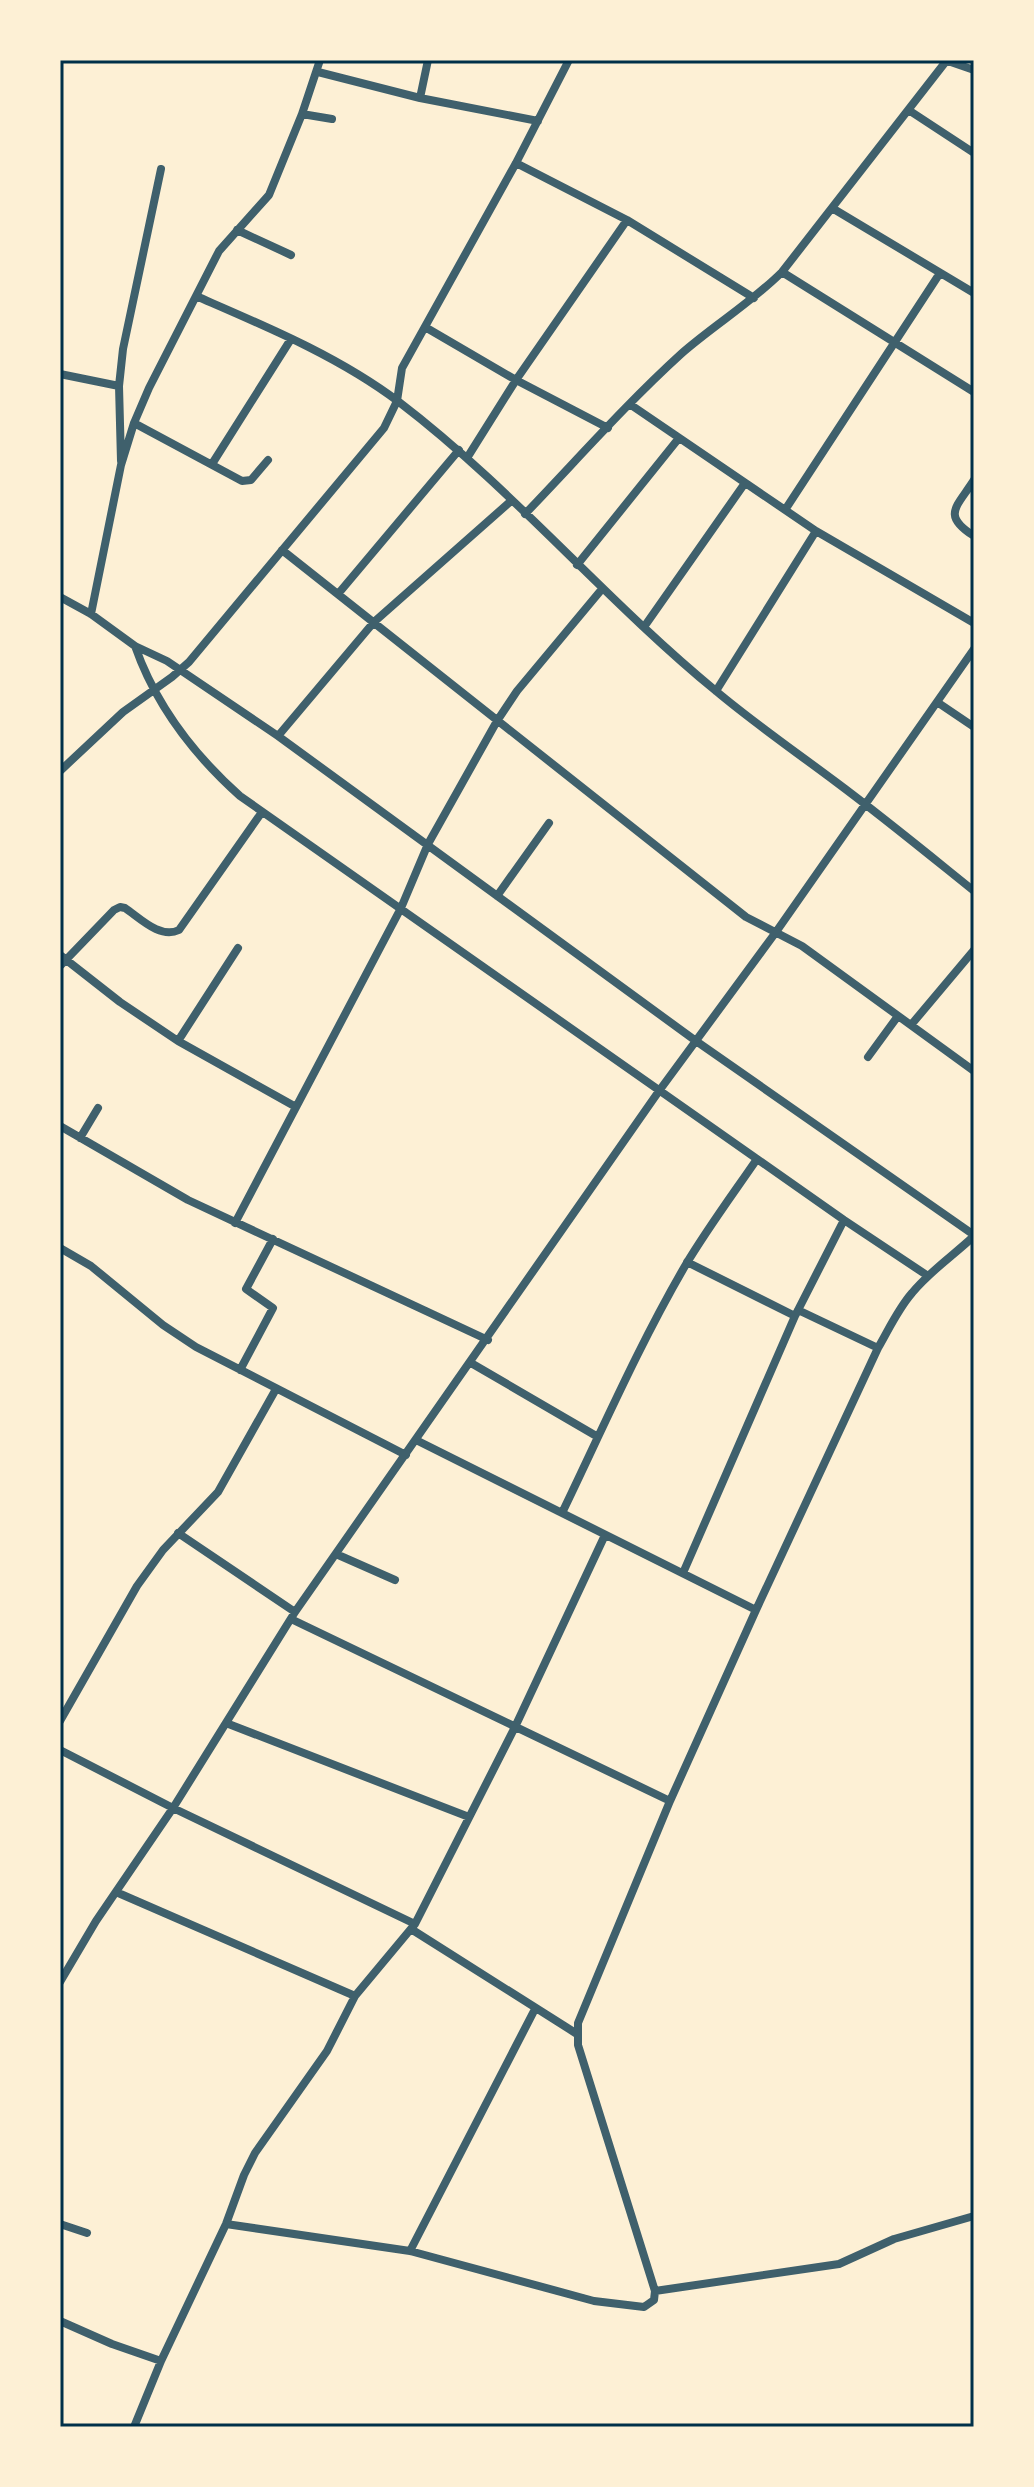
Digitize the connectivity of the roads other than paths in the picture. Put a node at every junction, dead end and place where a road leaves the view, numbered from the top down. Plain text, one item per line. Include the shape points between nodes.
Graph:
1 (320, 60) edge
2 (428, 60) edge
3 (569, 60) edge
4 (947, 60) edge
5 (974, 70) edge
6 (318, 72) junction
7 (420, 98) junction
8 (910, 111) junction
9 (302, 114) junction
10 (332, 119) dead end
11 (538, 121) junction
12 (974, 153) edge
13 (516, 163) junction
14 (161, 169) dead end
15 (832, 208) junction
16 (627, 220) junction
17 (237, 230) junction
18 (291, 255) dead end
19 (782, 272) junction
20 (940, 273) junction
21 (974, 293) edge
22 (196, 296) junction
23 (754, 298) junction
24 (425, 327) junction
25 (291, 339) junction
26 (896, 343) junction
27 (60, 374) edge
28 (516, 380) junction
29 (119, 386) junction
30 (974, 392) edge
31 (397, 401) junction
32 (631, 405) junction
33 (134, 423) junction
34 (608, 428) junction
35 (679, 438) junction
36 (459, 450) junction
37 (467, 458) junction
38 (268, 460) dead end
39 (212, 464) junction
40 (121, 465) junction
41 (974, 480) edge
42 (745, 483) junction
43 (511, 501) junction
44 (785, 510) junction
45 (525, 514) junction
46 (816, 531) junction
47 (974, 536) edge
48 (282, 550) junction
49 (577, 565) junction
50 (602, 589) junction
51 (338, 594) junction
52 (60, 597) edge
53 (91, 614) junction
54 (374, 622) junction
55 (974, 623) edge
56 (644, 627) junction
57 (135, 646) junction
58 (974, 649) edge
59 (181, 671) junction
60 (154, 689) junction
61 (716, 691) junction
62 (937, 702) junction
63 (497, 721) junction
64 (974, 727) edge
65 (278, 736) junction
66 (60, 771) edge
67 (866, 805) junction
68 (262, 812) junction
69 (549, 823) dead end
70 (428, 844) junction
71 (974, 891) edge
72 (497, 896) junction
73 (401, 908) junction
74 (776, 932) junction
75 (238, 948) dead end
76 (974, 950) edge
77 (62, 960) edge
78 (898, 1016) junction
79 (911, 1025) junction
80 (178, 1041) junction
81 (696, 1041) junction
82 (868, 1057) dead end
83 (974, 1071) edge
84 (659, 1091) junction
85 (296, 1107) junction
86 (98, 1108) dead end
87 (60, 1126) edge
88 (80, 1138) junction
89 (757, 1159) junction
90 (844, 1220) junction
91 (235, 1223) junction
92 (974, 1235) edge
93 (273, 1239) junction
94 (60, 1248) edge
95 (687, 1262) junction
96 (928, 1276) junction
97 (797, 1313) junction
98 (488, 1340) junction
99 (878, 1348) junction
100 (471, 1363) junction
101 (240, 1370) junction
102 (276, 1389) junction
103 (598, 1437) junction
104 (416, 1440) junction
105 (406, 1455) junction
106 (562, 1513) junction
107 (178, 1533) junction
108 (605, 1535) junction
109 (336, 1554) junction
110 (683, 1573) junction
111 (395, 1580) dead end
112 (756, 1610) junction
113 (293, 1615) junction
114 (60, 1721) edge
115 (226, 1723) junction
116 (515, 1727) junction
117 (60, 1750) edge
118 (670, 1801) junction
119 (173, 1808) junction
120 (469, 1817) junction
121 (116, 1892) junction
122 (413, 1927) junction
123 (60, 1982) edge
124 (355, 1996) junction
125 (535, 2009) junction
126 (577, 2034) junction
127 (974, 2216) edge
128 (60, 2224) edge
129 (226, 2224) junction
130 (87, 2233) dead end
131 (410, 2251) junction
132 (655, 2291) junction
133 (60, 2321) edge
134 (161, 2361) junction
135 (134, 2427) edge

1 - 6 street
2 - 7 street
3 - 11 street
4 - 5 street
4 - 8 street
6 - 7 street
6 - 9 street
7 - 11 street
8 - 12 street
8 - 15 street
9 - 10 street
9 - 17 street via 269,195
11 - 13 street
13 - 16 street
13 - 24 street
14 - 29 street
15 - 19 street
15 - 20 street
16 - 23 street
16 - 28 street
17 - 18 street
17 - 22 street via 219,251
19 - 23 street
19 - 26 street
20 - 21 street
20 - 26 street
22 - 25 street
22 - 33 street
23 - 32 street via 691,346
24 - 28 street
24 - 31 street via 402,368
25 - 31 street
25 - 39 street
26 - 30 street
26 - 44 street
27 - 29 street
28 - 34 street
28 - 37 street
29 - 40 street
31 - 36 street
31 - 48 street via 384,428
32 - 34 street
32 - 35 street
33 - 39 street
33 - 40 street
34 - 45 street
35 - 42 street
35 - 49 street
36 - 37 street
36 - 51 street
37 - 43 street
38 - 39 street via 246,481
40 - 53 street
41 - 47 street via 954,518
42 - 44 street
42 - 56 street
43 - 45 street
43 - 54 street
44 - 46 street
45 - 49 street
46 - 55 street
46 - 61 street
48 - 51 street
48 - 59 street
49 - 50 street
50 - 56 street
50 - 63 street
51 - 54 street
52 - 53 street
53 - 57 street
54 - 63 street
54 - 65 street
56 - 61 street
57 - 59 street
57 - 60 street
58 - 62 street
59 - 60 street
59 - 65 street
60 - 66 street
60 - 68 street via 195,751
61 - 67 street
62 - 64 street
62 - 67 street
63 - 70 street
63 - 74 street via 746,917
65 - 70 street
67 - 71 street
67 - 74 street
68 - 73 street
68 - 77 street via 179,930 162,933 120,907
69 - 72 street
70 - 72 street
70 - 73 street
72 - 81 street
73 - 84 street
73 - 85 street
74 - 78 street
74 - 81 street
75 - 80 street
76 - 79 street
77 - 80 street
78 - 79 street
78 - 82 street
79 - 83 street
80 - 85 street
81 - 84 street
81 - 92 street
84 - 89 street
84 - 98 street
85 - 91 street
86 - 88 street
87 - 88 street
88 - 91 street
89 - 90 street
89 - 95 street
90 - 96 street
90 - 97 street
91 - 93 street
92 - 96 street
93 - 98 street
93 - 101 street via 246,1289 273,1308
94 - 101 street via 91,1266 163,1325
95 - 97 street
95 - 103 street
96 - 99 street via 898,1312
97 - 99 street
97 - 110 street
98 - 100 street
99 - 112 street
100 - 103 street
100 - 104 street
101 - 102 street
102 - 105 street
102 - 107 street via 218,1492
103 - 106 street
104 - 105 street
104 - 106 street
105 - 109 street
106 - 108 street
107 - 113 street
107 - 114 street via 137,1586
108 - 110 street
108 - 116 street
109 - 111 street
109 - 113 street
110 - 112 street
112 - 118 street
113 - 115 street
113 - 116 street
115 - 119 street
115 - 120 street
116 - 118 street
116 - 120 street
117 - 119 street
118 - 126 street via 581,2013
119 - 121 street
119 - 122 street
120 - 122 street
121 - 123 street
121 - 124 street
122 - 124 street
122 - 125 street
124 - 129 street via 327,2051 255,2153
125 - 126 street
125 - 131 street
126 - 132 street
127 - 132 street via 894,2239 839,2264
128 - 130 street
129 - 131 street
129 - 134 street
131 - 132 street via 594,2301 644,2307 654,2300
133 - 134 street
134 - 135 street

